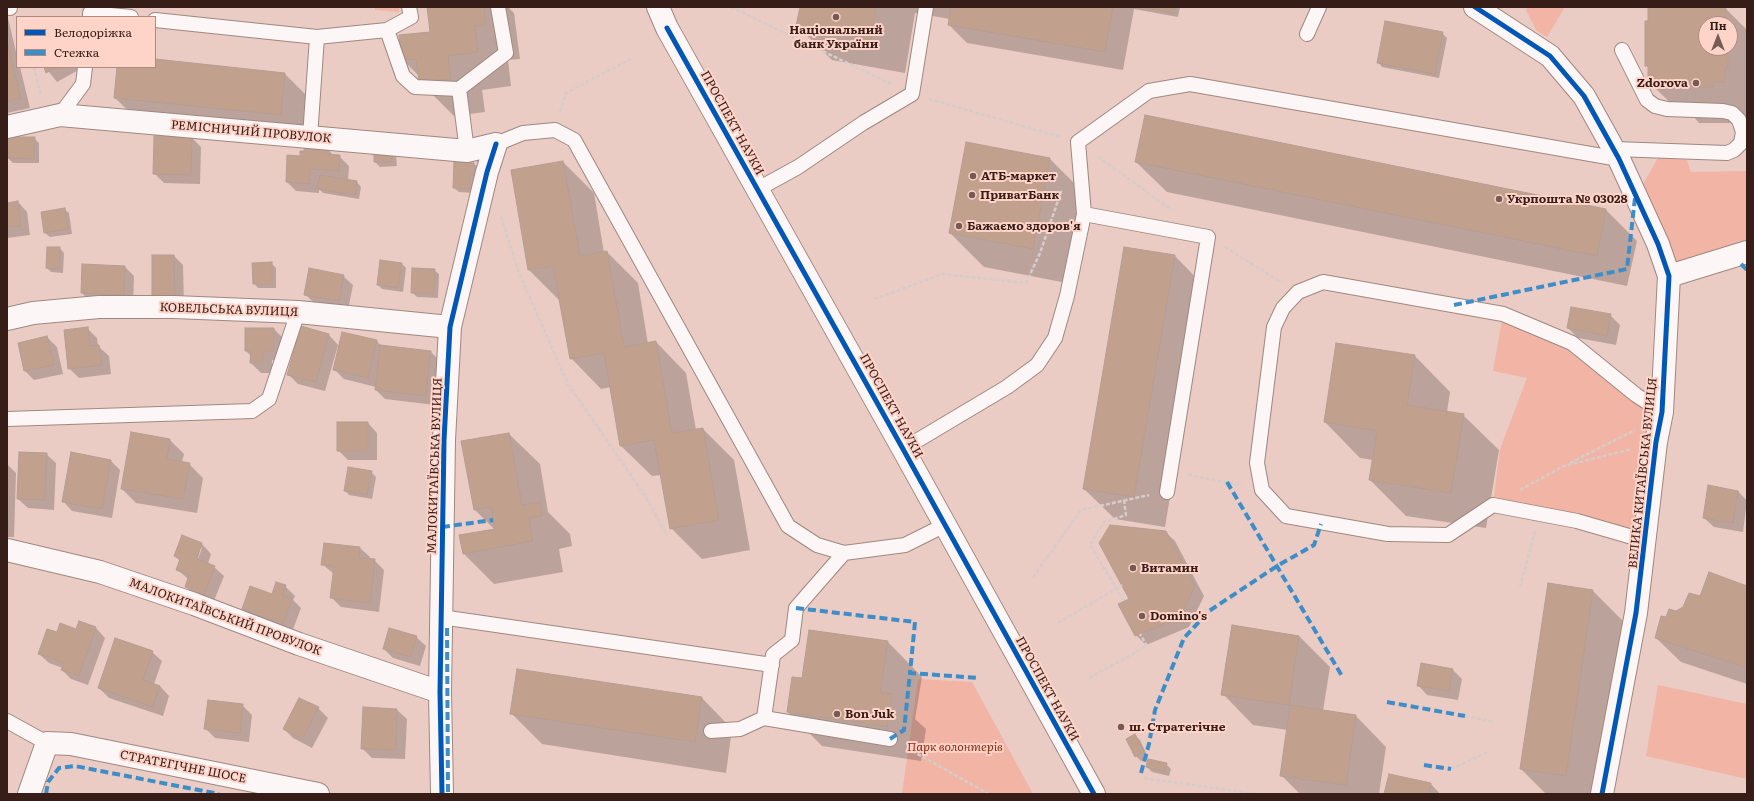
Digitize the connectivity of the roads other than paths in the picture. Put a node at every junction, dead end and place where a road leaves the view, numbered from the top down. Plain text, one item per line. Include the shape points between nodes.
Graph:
1 (410, 7) edge
2 (498, 7) edge
3 (645, 7) edge
4 (658, 7) edge
5 (926, 7) edge
6 (1319, 7) edge
7 (1475, 7) edge
8 (90, 16) edge
9 (121, 16) edge
10 (156, 20) edge
11 (667, 28) junction
12 (387, 30) junction
13 (1307, 34) dead end
14 (317, 37) junction
15 (1622, 50) dead end
16 (85, 68) edge
17 (459, 89) junction
18 (53, 116) junction
19 (7, 128) edge
20 (310, 137) junction
21 (1744, 138) edge
22 (496, 144) junction
23 (467, 151) junction
24 (1616, 154) junction
25 (758, 189) junction
26 (1084, 214) junction
27 (1747, 252) edge
28 (1669, 276) junction
29 (298, 312) junction
30 (7, 319) edge
31 (450, 327) junction
32 (1662, 412) junction
33 (7, 419) edge
34 (903, 449) junction
35 (1167, 492) road end
36 (946, 525) junction
37 (1646, 541) junction
38 (7, 550) edge
39 (844, 553) junction
40 (441, 617) junction
41 (772, 665) junction
42 (440, 692) junction
43 (764, 718) junction
44 (7, 721) edge
45 (711, 731) dead end
46 (890, 739) road end
47 (47, 743) junction
48 (29, 794) edge
49 (318, 794) edge
50 (442, 794) edge
51 (1094, 794) edge
52 (1602, 794) edge

1 - 12 lane via 411,17
2 - 17 lane via 506,53
3 - 11 street, ПРОСПЕКТ НАУКИ
4 - 11 street, ПРОСПЕКТ НАУКИ
5 - 25 lane via 912,94 863,123 798,167
6 - 13 lane
7 - 24 street, ВЕЛИКА КИТАЇВСЬКА ВУЛИЦЯ via 1550,56 1584,96
8 - 9 lane via 90,13
10 - 14 lane
11 - 25 street, ПРОСПЕКТ НАУКИ
12 - 14 lane
12 - 17 lane via 403,76 415,87
14 - 20 lane
15 - 21 lane via 1647,100 1667,109 1732,113 1739,120
16 - 18 lane via 83,84
17 - 23 lane
18 - 19 street, РЕМІСНИЧИЙ ПРОВУЛОК
18 - 20 street, РЕМІСНИЧИЙ ПРОВУЛОК
20 - 23 street, РЕМІСНИЧИЙ ПРОВУЛОК
21 - 24 lane via 1734,150 1727,153
22 - 23 street, РЕМІСНИЧИЙ ПРОВУЛОК
22 - 31 street, МАЛОКИТАЇВСЬКА ВУЛИЦЯ
22 - 39 lane via 523,133 555,130 574,140 788,526 817,545
24 - 26 lane via 1190,84 1149,91 1078,142
24 - 28 street, ВЕЛИКА КИТАЇВСЬКА ВУЛИЦЯ via 1658,244
25 - 34 street, ПРОСПЕКТ НАУКИ
26 - 34 lane via 1067,296 1055,338 1037,365 1007,387
26 - 35 lane via 1208,237
27 - 28 street
28 - 32 street, ВЕЛИКА КИТАЇВСЬКА ВУЛИЦЯ
29 - 30 street, КОВЕЛЬСЬКА ВУЛИЦЯ via 99,307 33,313
29 - 31 street, КОВЕЛЬСЬКА ВУЛИЦЯ
29 - 33 lane via 269,399 252,412
31 - 40 street, МАЛОКИТАЇВСЬКА ВУЛИЦЯ via 444,440
32 - 37 street, ВЕЛИКА КИТАЇВСЬКА ВУЛИЦЯ via 1656,442
32 - 37 lane via 1636,395 1572,343 1503,314 1323,282 1298,292 1284,308 1274,327 1256,463 1262,490 1286,516 1388,534 1448,535 1493,505 1577,521
34 - 36 street, ПРОСПЕКТ НАУКИ
36 - 39 lane via 905,545
36 - 51 street, ПРОСПЕКТ НАУКИ
37 - 52 street, ВЕЛИКА КИТАЇВСЬКА ВУЛИЦЯ via 1636,613
38 - 42 street, МАЛОКИТАЇВСЬКИЙ ПРОВУЛОК via 100,572
39 - 41 lane via 796,608 792,640 773,655
40 - 41 lane
40 - 42 street, МАЛОКИТАЇВСЬКА ВУЛИЦЯ
41 - 43 lane
42 - 50 street, МАЛОКИТАЇВСЬКА ВУЛИЦЯ
43 - 45 lane via 740,729
43 - 46 lane
44 - 47 lane
47 - 48 street
47 - 49 street, СТРАТЕГІЧНЕ ШОСЕ via 71,744

